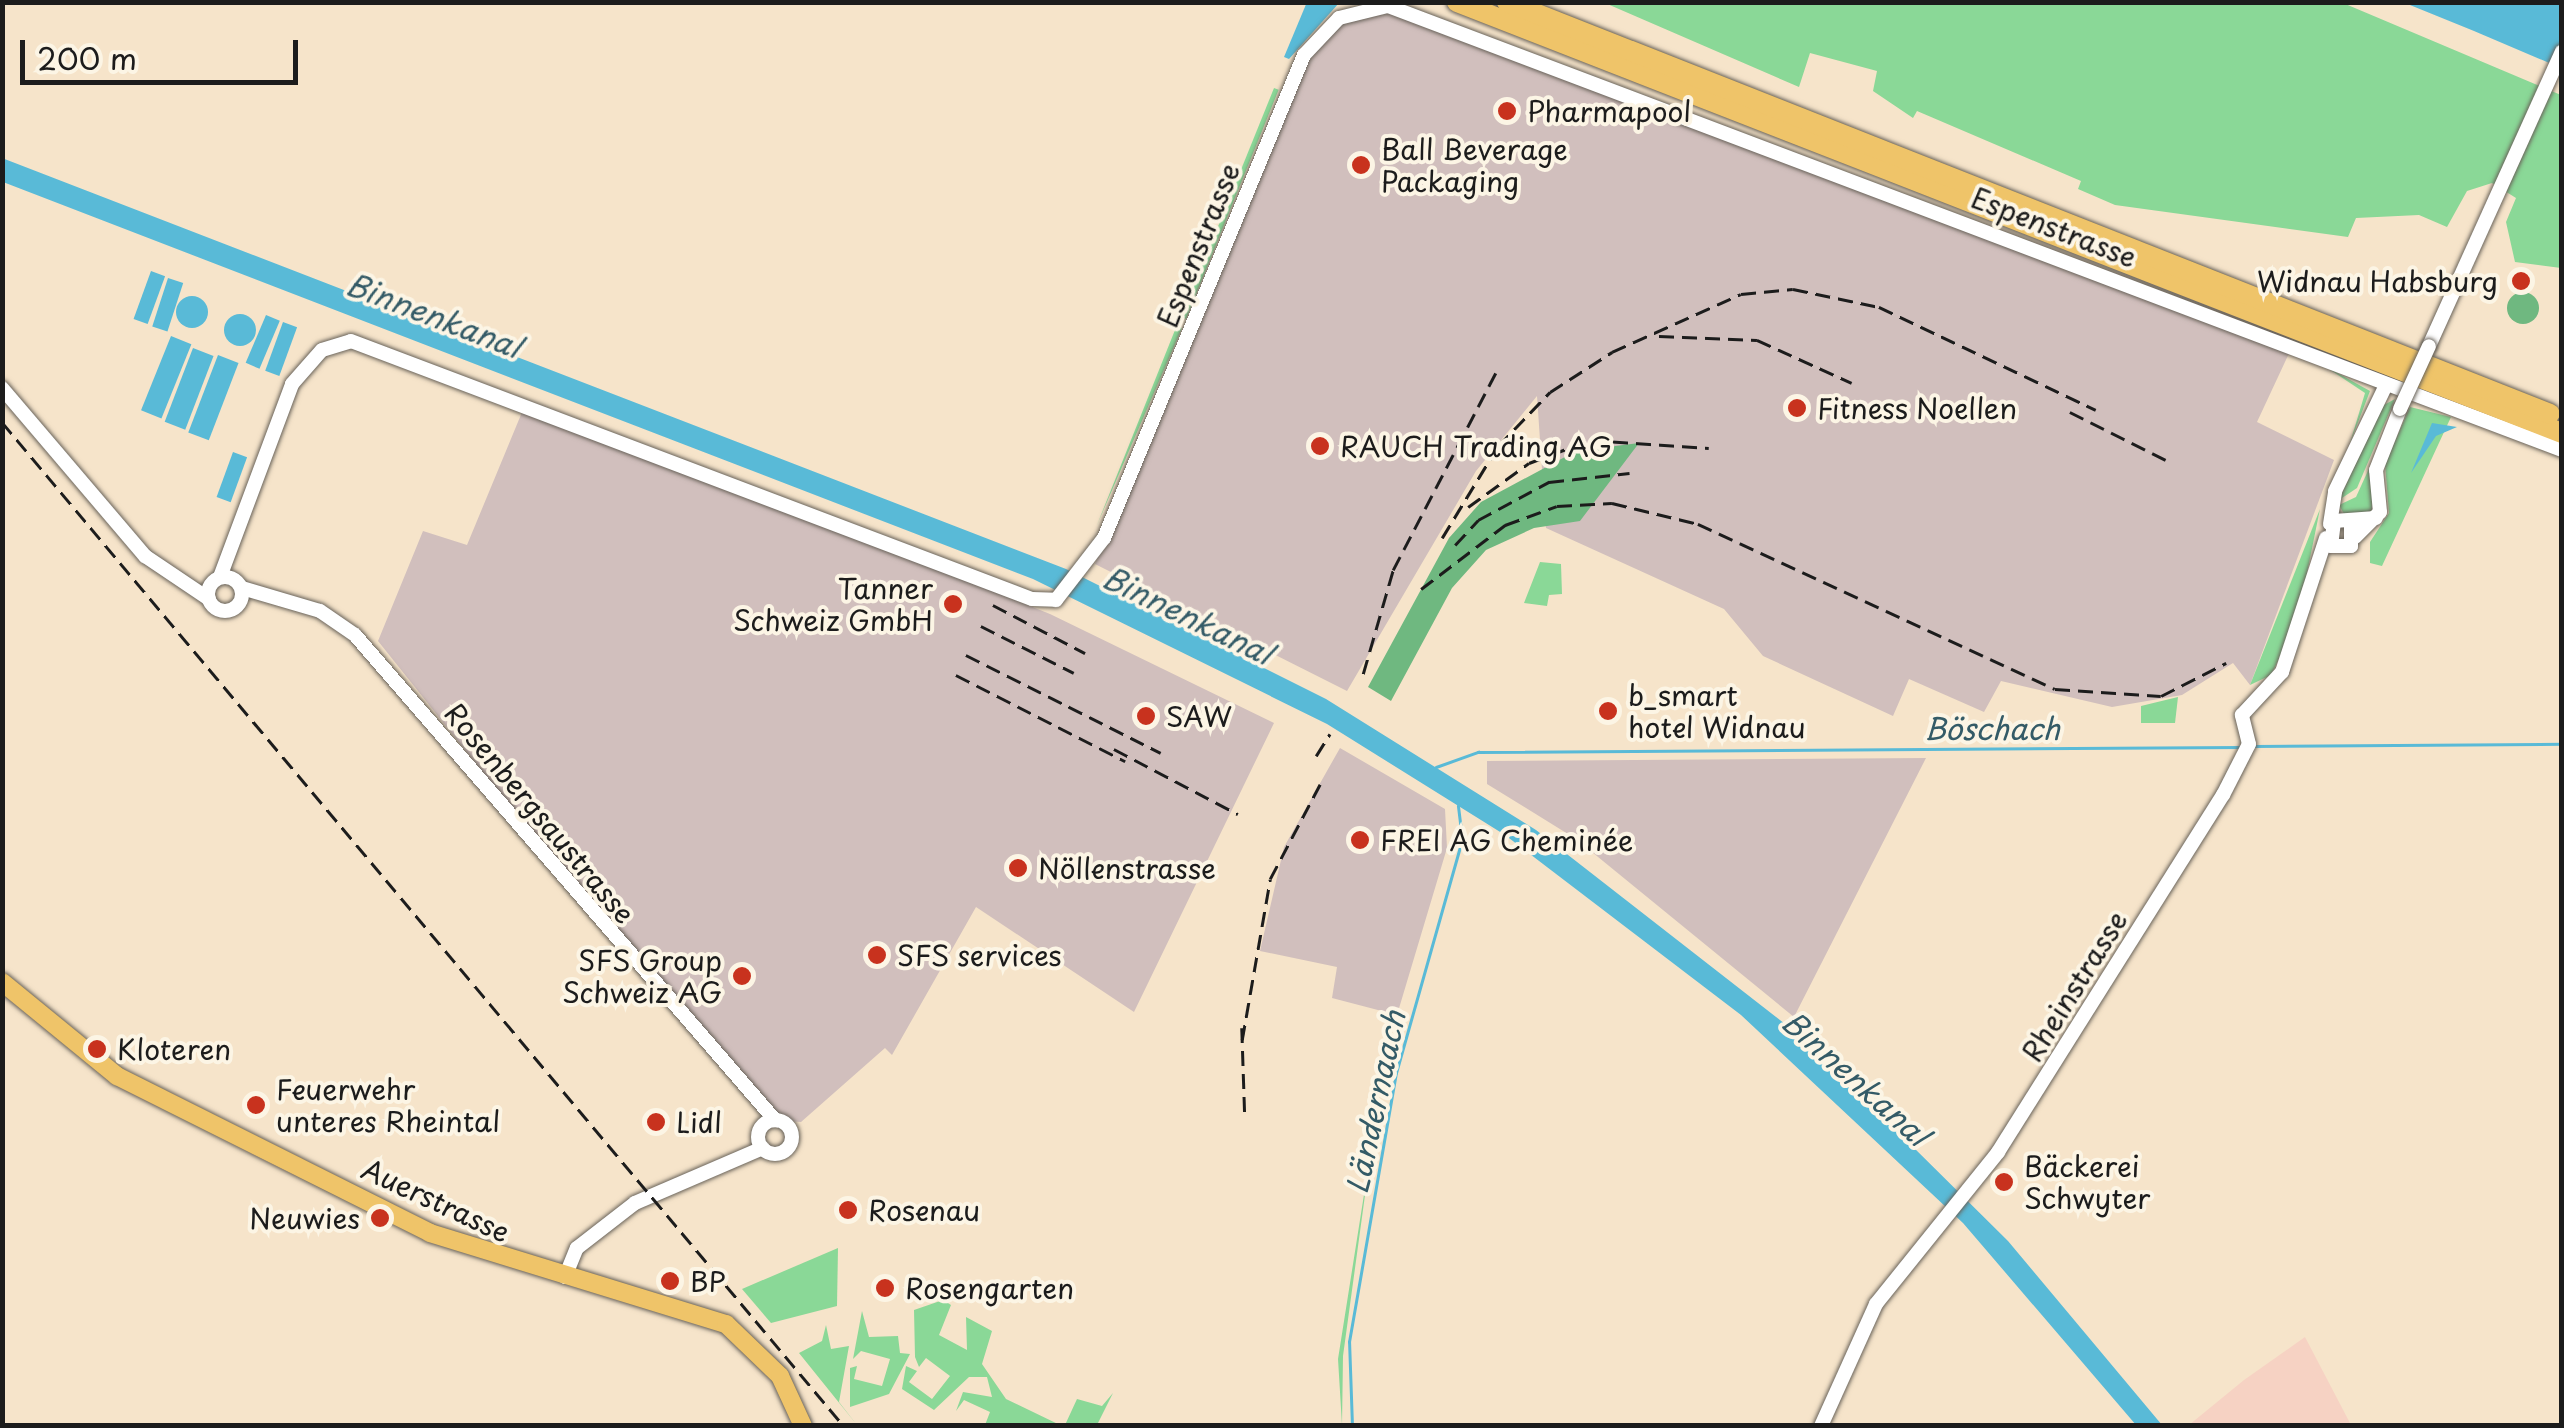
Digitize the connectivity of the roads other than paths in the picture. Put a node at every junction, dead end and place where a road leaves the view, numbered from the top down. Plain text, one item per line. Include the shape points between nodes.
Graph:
1 (1457, 2) edge
2 (1508, 2) edge
3 (2562, 52) edge
4 (2386, 386) junction
5 (2, 388) edge
6 (2562, 418) edge
7 (2562, 433) edge
8 (2562, 450) edge
9 (2340, 532) junction
10 (232, 543) junction
11 (217, 580) junction
12 (180, 581) junction
13 (239, 591) junction
14 (209, 599) junction
15 (2, 982) edge
16 (565, 1276) junction
17 (803, 1426) edge
18 (1821, 1426) edge

1 - 7 highway
2 - 6 highway
3 - 9 street, Rheinstrasse, bridge via 2376,470 2377,518
4 - 8 street, Espenstrasse
4 - 9 street via 2331,504
4 - 10 street, Espenstrasse via 1434,18 1372,7 1328,26 1304,55 1090,561 1051,602 370,342 322,350 298,373
5 - 12 street via 135,545
9 - 18 street, Rheinstrasse via 2314,558 2304,624 2274,685 2242,714 2251,736 2245,754 1970,1188 1876,1304
10 - 11 street, Espenstrasse
10 - 13 street, Espenstrasse
11 - 12 street
11 - 13 street
11 - 14 street, Espenstrasse
12 - 14 street
13 - 14 street via 220,610
13 - 16 street, Rosenbergsaustrasse via 320,612 355,635 750,1100 764,1132 736,1154 612,1218 573,1253
15 - 16 main road, Auerstrasse via 117,1076 411,1224 492,1259
16 - 17 main road, Auerstrasse via 726,1324 780,1376

